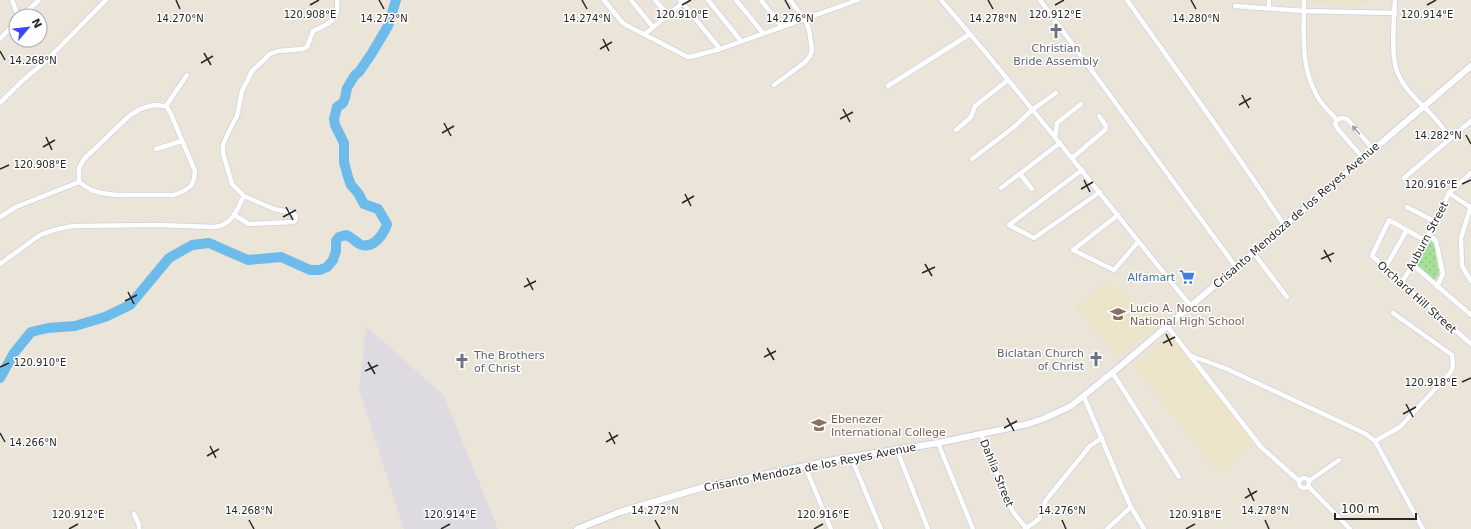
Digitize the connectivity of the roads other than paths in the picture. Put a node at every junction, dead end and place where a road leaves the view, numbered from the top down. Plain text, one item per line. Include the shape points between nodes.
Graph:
1 (39, 0) edge
2 (106, 0) edge
3 (337, 0) edge
4 (604, 0) edge
5 (631, 0) edge
6 (655, 0) edge
7 (708, 0) edge
8 (736, 0) edge
9 (761, 0) edge
10 (791, 0) edge
11 (858, 0) edge
12 (941, 0) edge
13 (1040, 0) edge
14 (1127, 0) edge
15 (1269, 0) edge
16 (1304, 0) edge
17 (1395, 0) edge
18 (683, 1) edge
19 (1235, 6) dead end
20 (30, 8) edge
21 (1269, 8) junction
22 (1304, 11) junction
23 (1395, 13) junction
24 (668, 15) junction
25 (805, 20) junction
26 (654, 27) junction
27 (782, 27) junction
28 (8, 30) edge
29 (763, 33) junction
30 (645, 34) junction
31 (970, 34) junction
32 (0, 39) edge
33 (741, 41) junction
34 (720, 49) junction
35 (1471, 66) edge
36 (187, 75) dead end
37 (1008, 80) junction
38 (774, 85) dead end
39 (888, 86) dead end
40 (1056, 93) dead end
41 (0, 104) edge
42 (1081, 104) dead end
43 (166, 106) junction
44 (1423, 106) junction
45 (1032, 110) junction
46 (1099, 116) dead end
47 (1336, 120) junction
48 (1471, 121) edge
49 (956, 130) dead end
50 (1055, 138) junction
51 (1451, 138) junction
52 (182, 141) junction
53 (1060, 144) junction
54 (156, 149) dead end
55 (1373, 149) junction
56 (1072, 158) junction
57 (1363, 158) junction
58 (972, 159) dead end
59 (1082, 170) junction
60 (1471, 173) edge
61 (1020, 174) junction
62 (1404, 178) dead end
63 (79, 182) junction
64 (1001, 188) dead end
65 (1032, 189) dead end
66 (1100, 192) junction
67 (1449, 193) junction
68 (244, 196) junction
69 (1470, 206) edge
70 (1407, 207) dead end
71 (234, 215) junction
72 (1118, 215) junction
73 (0, 217) edge
74 (1436, 222) junction
75 (1284, 225) junction
76 (1407, 230) junction
77 (1429, 235) junction
78 (1426, 241) junction
79 (1138, 242) junction
80 (1253, 252) junction
81 (0, 264) edge
82 (1413, 266) junction
83 (1236, 267) junction
84 (1385, 268) junction
85 (1471, 281) edge
86 (1401, 283) junction
87 (1437, 286) junction
88 (1287, 297) dead end
89 (1190, 305) junction
90 (1393, 313) dead end
91 (1471, 315) edge
92 (1167, 326) junction
93 (1471, 344) edge
94 (1190, 355) junction
95 (1112, 372) junction
96 (1084, 397) junction
97 (981, 434) junction
98 (1102, 438) junction
99 (1375, 441) junction
100 (938, 443) junction
101 (897, 450) junction
102 (852, 457) junction
103 (1339, 460) dead end
104 (805, 466) junction
105 (1179, 477) dead end
106 (1299, 481) junction
107 (1309, 481) junction
108 (1308, 486) junction
109 (1131, 507) junction
110 (134, 514) dead end
111 (139, 529) edge
112 (577, 529) edge
113 (831, 529) edge
114 (881, 529) edge
115 (928, 529) edge
116 (973, 529) edge
117 (1026, 529) edge
118 (1107, 529) edge
119 (1144, 529) edge
120 (1350, 529) edge
121 (1423, 529) edge

1 - 20 street
2 - 41 street
3 - 68 street via 336,14 328,24 313,31 306,48 274,52 262,60 249,76 242,91 237,116 222,148 232,184
4 - 30 street via 621,21
5 - 26 street
6 - 24 street
7 - 33 street
8 - 29 street
9 - 27 street
10 - 25 street
11 - 25 street
12 - 31 street
13 - 83 street
14 - 75 street
15 - 21 street
16 - 22 street
17 - 23 street
18 - 24 street
18 - 34 street
19 - 21 street
21 - 22 street
22 - 23 street
22 - 47 street via 1304,60 1308,76 1317,96
23 - 44 street via 1395,67 1401,80
24 - 26 street
25 - 27 street
25 - 38 street via 812,50 810,56
26 - 30 street
27 - 29 street
28 - 32 street
29 - 33 street
30 - 34 street via 688,56
31 - 37 street
31 - 39 street
33 - 34 street
35 - 44 main road, Crisanto Mendoza de los Reyes Avenue
36 - 43 street
37 - 45 street
37 - 49 street via 975,106 971,117
40 - 45 street
42 - 50 street via 1057,123
43 - 52 street
43 - 63 street via 154,105 129,116 84,159 79,168
44 - 51 street
44 - 55 main road, Crisanto Mendoza de los Reyes Avenue
45 - 50 street
45 - 58 street
46 - 56 street via 1106,126 1105,130
55 -> 47 street via 1347,119
47 - 57 street via 1337,128
48 - 51 street
50 - 53 street
51 - 62 street
52 - 54 street
52 - 63 street via 195,171 194,179 191,186 174,195 101,193
53 - 56 street
53 - 61 street
55 - 57 main road, Crisanto Mendoza de los Reyes Avenue
56 - 59 street
57 - 75 main road, Crisanto Mendoza de los Reyes Avenue
59 - 66 street
59 - 66 street via 1009,225 1034,238
60 - 67 street, Auburn Street
61 - 64 street
61 - 65 street
63 - 73 street via 16,207
66 - 72 street
67 - 69 street
67 - 74 street, Auburn Street
68 - 71 street
68 - 71 street via 280,211 294,213 295,221 249,224
69 - 85 street via 1461,238 1462,266
70 - 74 street
71 - 81 street via 220,227 73,226 54,229 40,235
72 - 79 street
72 - 79 street via 1073,250 1114,270
74 - 77 street, Auburn Street
75 - 80 main road, Crisanto Mendoza de los Reyes Avenue
76 - 78 street, Orchard Hill Street
76 - 84 street
76 - 84 street, Orchard Hill Street via 1389,220 1372,256
77 - 78 street, Auburn Street
77 - 87 street via 1436,241 1443,274
78 - 82 street, Auburn Street
79 - 89 street
80 - 83 main road, Crisanto Mendoza de los Reyes Avenue
80 - 88 street
82 - 86 street, Auburn Street
82 - 87 street
83 - 89 main road, Crisanto Mendoza de los Reyes Avenue
84 - 86 street, Orchard Hill Street
86 - 93 street, Orchard Hill Street
87 - 91 street
89 - 92 main road, Crisanto Mendoza de los Reyes Avenue
90 - 99 street via 1452,355 1453,367 1400,427
92 - 94 street
92 - 95 main road, Crisanto Mendoza de los Reyes Avenue
94 - 99 street via 1227,369 1364,433
94 - 106 street via 1262,447
95 - 96 main road, Crisanto Mendoza de los Reyes Avenue
95 - 105 street
96 - 97 main road, Crisanto Mendoza de los Reyes Avenue via 1043,419
96 - 98 street
97 - 100 main road, Crisanto Mendoza de los Reyes Avenue
97 - 117 street, Dahlia Street via 1013,512
98 - 109 street
98 - 117 street via 1090,446 1046,500 1039,519
99 - 121 street
100 - 101 main road, Crisanto Mendoza de los Reyes Avenue
100 - 116 street
101 - 102 main road, Crisanto Mendoza de los Reyes Avenue
101 - 115 street
102 - 104 main road, Crisanto Mendoza de los Reyes Avenue
102 - 114 street
103 - 107 street
104 - 112 main road, Crisanto Mendoza de los Reyes Avenue via 669,496
104 - 113 street
106 - 107 street via 1304,478
106 - 108 street via 1302,487
107 - 108 street
108 - 120 street
109 - 118 street
109 - 119 street
110 - 111 street

